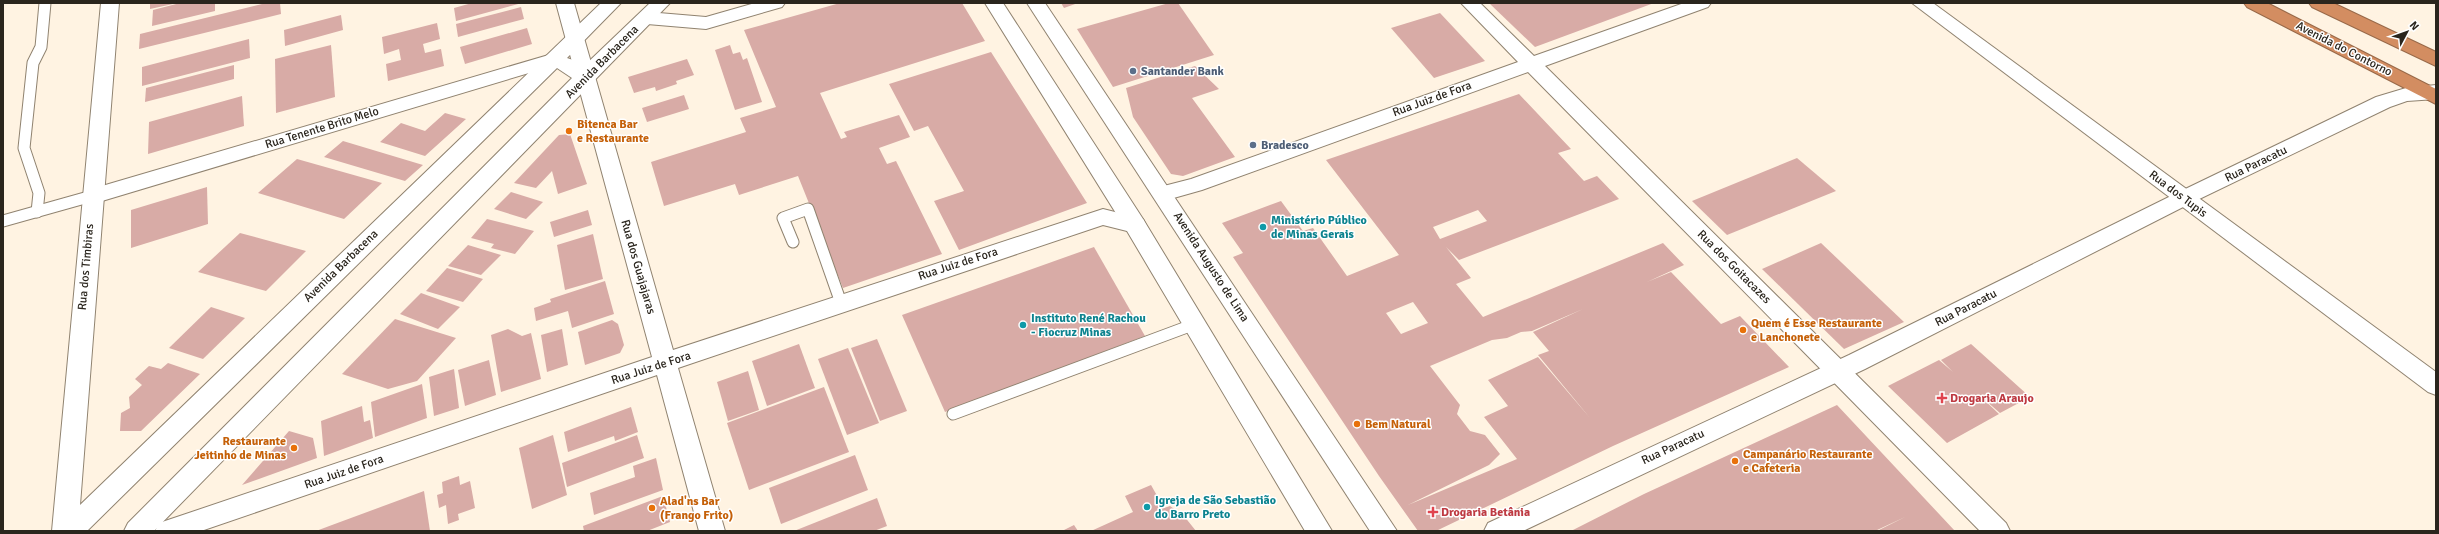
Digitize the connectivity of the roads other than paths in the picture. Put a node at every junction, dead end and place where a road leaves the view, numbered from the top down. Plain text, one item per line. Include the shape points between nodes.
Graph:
1 (45, 3) edge
2 (110, 3) edge
3 (565, 3) edge
4 (612, 3) edge
5 (661, 3) edge
6 (776, 3) edge
7 (994, 3) edge
8 (1036, 3) edge
9 (1470, 3) edge
10 (1702, 3) edge
11 (1921, 3) edge
12 (2252, 3) edge
13 (2318, 3) edge
14 (647, 18) junction
15 (575, 38) junction
16 (552, 60) junction
17 (2436, 60) edge
18 (1531, 64) junction
19 (585, 78) junction
20 (2433, 94) edge
21 (1162, 193) junction
22 (92, 196) junction
23 (2184, 198) junction
24 (37, 212) junction
25 (3, 221) edge
26 (1135, 225) junction
27 (793, 242) dead end
28 (841, 303) junction
29 (1195, 324) junction
30 (665, 364) junction
31 (1838, 371) junction
32 (2436, 385) edge
33 (953, 414) dead end
34 (65, 531) edge
35 (70, 531) edge
36 (137, 531) edge
37 (168, 531) edge
38 (712, 531) edge
39 (1320, 531) edge
40 (1384, 531) edge
41 (1497, 531) edge
42 (1997, 531) edge

1 - 24 lane via 40,47 33,63 24,148 39,193
2 - 22 street, Rua dos Timbiras
3 - 15 street, Rua dos Guajajaras
4 - 15 street, Avenida Barbacena
5 - 14 street, Avenida Barbacena
6 - 14 street via 706,22
7 - 26 street
8 - 21 street, Avenida Augusto de Lima
9 - 18 street, Rua dos Goitacazes
10 - 18 street, Rua Juiz de Fora
11 - 23 street, Rua dos Tupis
12 - 20 highway, Avenida do Contorno
13 - 17 highway
14 - 19 street, Avenida Barbacena via 618,43
15 - 16 street, Avenida Barbacena
15 - 19 street, Rua dos Guajajaras
16 - 19 street via 569,65
16 - 22 street, Rua Tenente Brito Melo
16 - 35 street, Avenida Barbacena
18 - 21 street, Rua Juiz de Fora via 1195,185
18 - 31 street, Rua dos Goitacazes
19 - 30 street, Rua dos Guajajaras
19 - 36 street, Avenida Barbacena
20 - 23 street, Rua Paracatu via 2383,102
21 - 40 street, Avenida Augusto de Lima
22 - 24 lane
22 - 34 street, Rua dos Timbiras
23 - 31 street, Rua Paracatu
23 - 32 street, Rua dos Tupis
24 - 25 lane
26 - 28 street, Rua Juiz de Fora via 1103,217
26 - 29 street
27 - 28 lane via 783,218 808,209
28 - 30 street, Rua Juiz de Fora
29 - 33 lane
29 - 39 street
30 - 37 street, Rua Juiz de Fora
30 - 38 street, Rua dos Guajajaras
31 - 41 street, Rua Paracatu
31 - 42 street, Rua dos Goitacazes

